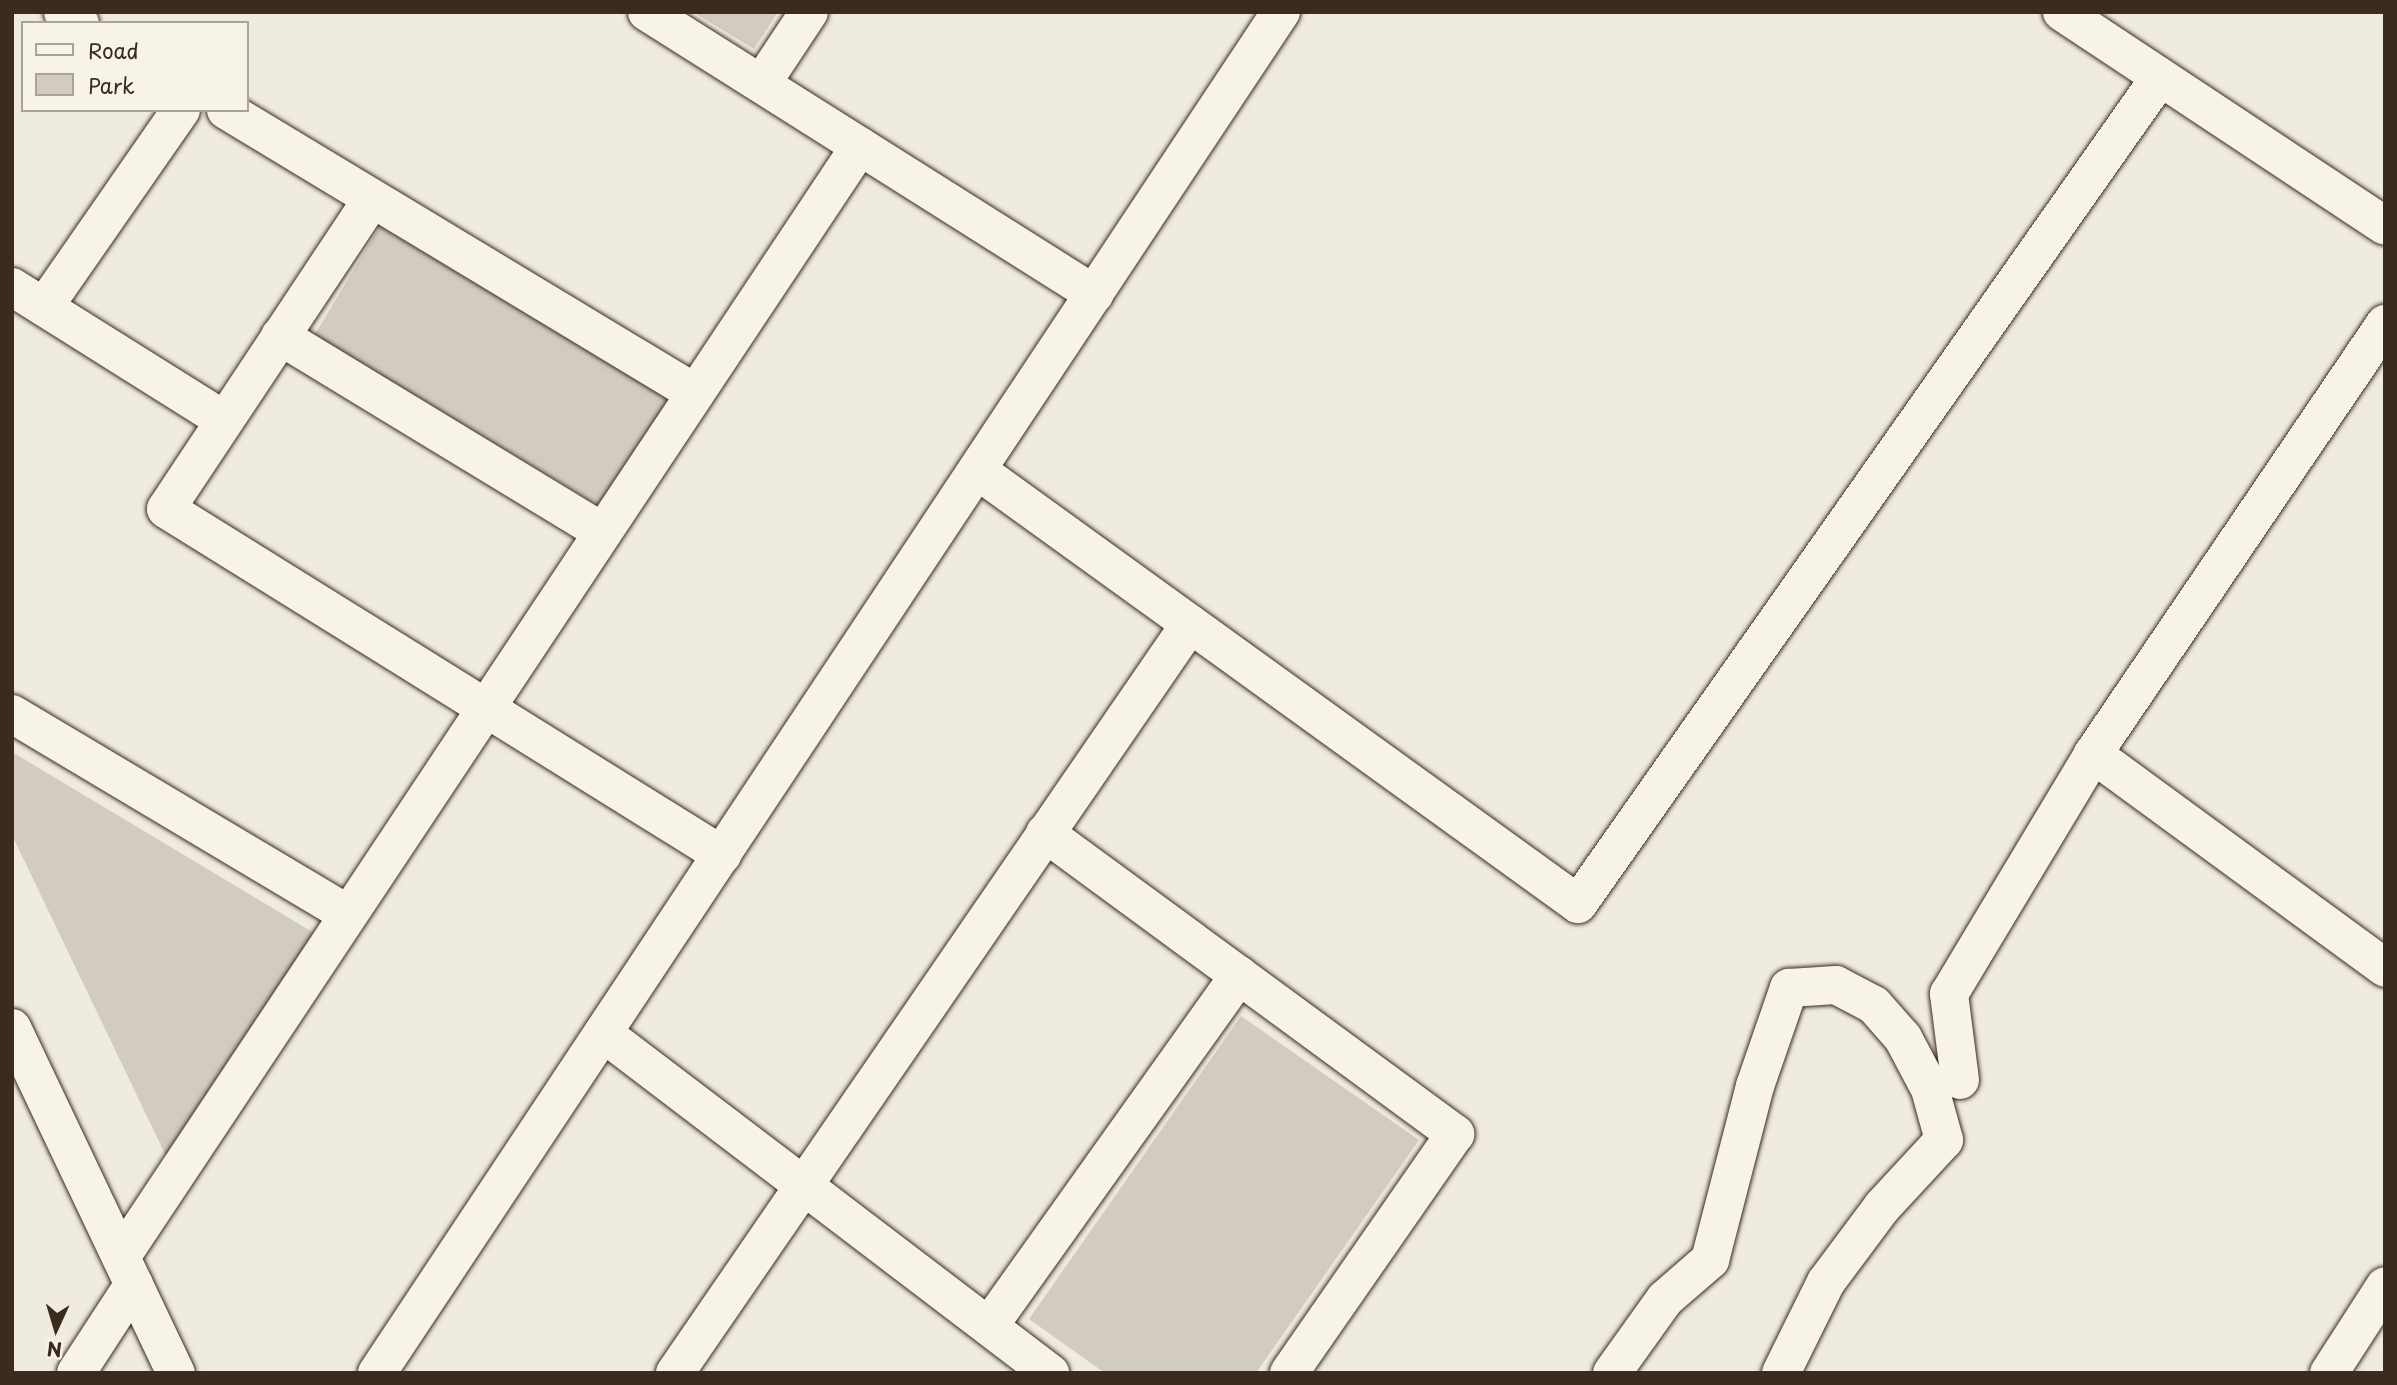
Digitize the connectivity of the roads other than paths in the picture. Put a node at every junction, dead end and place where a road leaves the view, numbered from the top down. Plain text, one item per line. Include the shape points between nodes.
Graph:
1 (648, 12) edge
2 (809, 12) edge
3 (1281, 12) edge
4 (2062, 12) edge
5 (2160, 77) junction
6 (762, 83) junction
7 (179, 112) edge
8 (229, 112) edge
9 (860, 146) junction
10 (372, 199) junction
11 (2385, 226) edge
12 (1094, 295) junction
13 (28, 297) edge
14 (2385, 324) edge
15 (281, 335) junction
16 (695, 393) junction
17 (225, 420) junction
18 (977, 470) junction
19 (602, 533) junction
20 (1189, 624) junction
21 (485, 708) junction
22 (12, 714) edge
23 (2093, 754) junction
24 (1045, 833) junction
25 (722, 855) junction
26 (348, 914) junction
27 (2385, 968) edge
28 (1239, 975) junction
29 (12, 1028) edge
30 (1953, 1031) junction
31 (603, 1033) junction
32 (1908, 1046) junction
33 (1959, 1080) dead end
34 (803, 1185) junction
35 (127, 1270) junction
36 (2385, 1286) edge
37 (989, 1326) junction
38 (161, 1364) edge
39 (76, 1373) edge
40 (377, 1373) edge
41 (675, 1373) edge
42 (1050, 1373) edge
43 (1289, 1373) edge
44 (1612, 1373) edge
45 (1781, 1373) edge
46 (2329, 1373) edge

1 - 6 street
2 - 6 street
3 - 12 street
4 - 5 street
5 - 11 street
5 - 20 street via 1578,904
6 - 9 street
7 - 13 street
8 - 10 street
9 - 12 street
9 - 16 street
10 - 15 street
10 - 16 street
12 - 18 street
13 - 17 street
14 - 23 street
15 - 17 street
15 - 19 street
16 - 19 street
17 - 21 street via 166,509
18 - 20 street
18 - 25 street
19 - 21 street
20 - 24 street
21 - 25 street
21 - 26 street
22 - 26 street
23 - 27 street
23 - 30 street via 1949,994
24 - 28 street
24 - 34 street
25 - 31 street
26 - 35 street
28 - 37 street
28 - 43 street via 1455,1134
29 - 35 street
30 - 32 street
30 - 33 street
31 - 34 street
31 - 40 street
32 - 44 street via 1874,1005 1836,985 1789,988 1755,1086 1710,1260 1665,1299
32 - 45 street via 1930,1089 1944,1140 1882,1208 1826,1282
34 - 37 street
34 - 41 street
35 - 38 street
35 - 39 street
36 - 46 street
37 - 42 street

